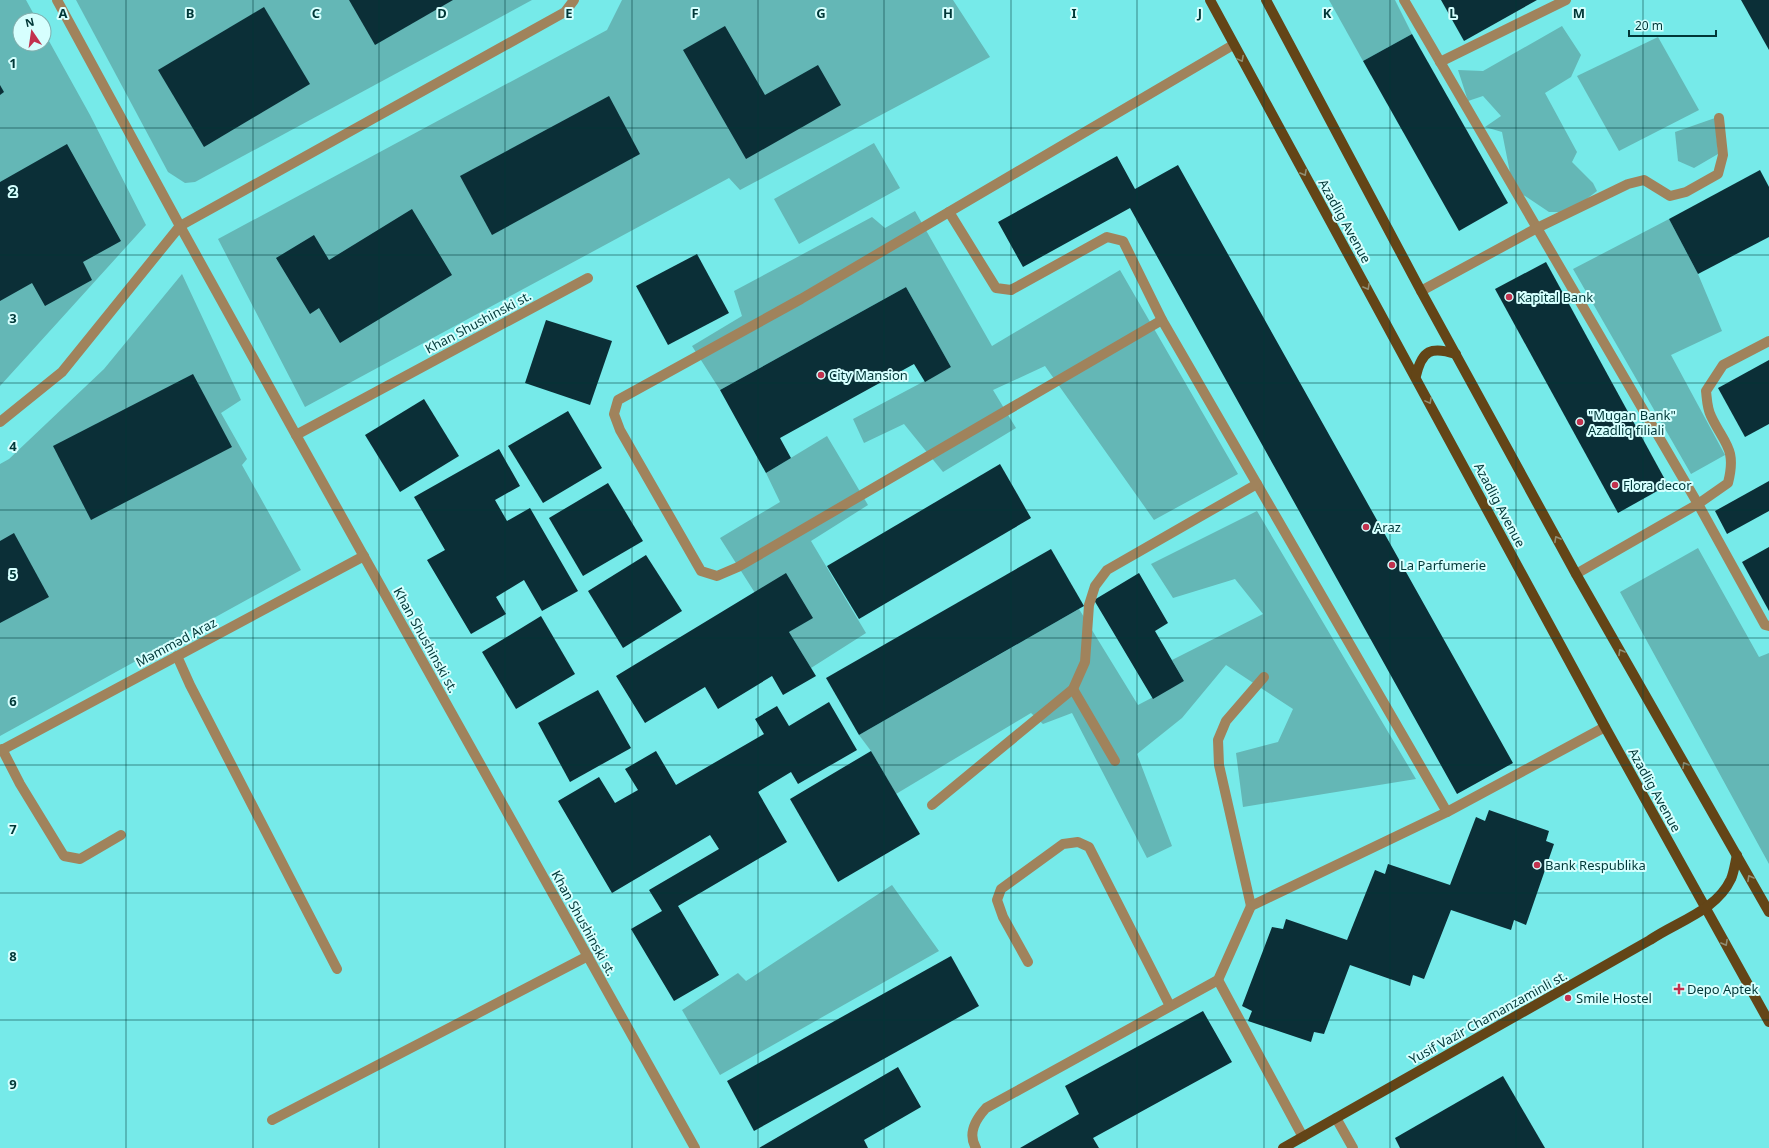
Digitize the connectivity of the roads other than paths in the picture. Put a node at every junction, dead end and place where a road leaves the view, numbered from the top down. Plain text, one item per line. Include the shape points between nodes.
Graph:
1 (57, 0) edge
2 (574, 0) edge
3 (1210, 0) edge
4 (1266, 0) edge
5 (1404, 0) edge
6 (1566, 0) edge
7 (1233, 44) junction
8 (1440, 62) junction
9 (1719, 118) dead end
10 (949, 212) junction
11 (180, 226) junction
12 (1537, 228) junction
13 (588, 278) dead end
14 (1421, 291) junction
15 (1162, 320) junction
16 (1769, 341) edge
17 (1456, 354) junction
18 (1416, 376) junction
19 (0, 422) edge
20 (296, 435) junction
21 (1257, 484) junction
22 (1698, 504) junction
23 (364, 556) junction
24 (1576, 574) junction
25 (1769, 626) edge
26 (177, 656) junction
27 (1264, 677) dead end
28 (1073, 689) junction
29 (1605, 727) junction
30 (1, 750) edge
31 (1116, 761) dead end
32 (932, 805) dead end
33 (1447, 812) junction
34 (121, 835) dead end
35 (1737, 855) junction
36 (1251, 906) junction
37 (1706, 908) junction
38 (1769, 912) edge
39 (588, 956) junction
40 (1028, 962) dead end
41 (337, 969) dead end
42 (1218, 980) junction
43 (1170, 1006) junction
44 (1769, 1022) edge
45 (1336, 1118) junction
46 (272, 1120) dead end
47 (1303, 1137) junction
48 (695, 1148) edge
49 (976, 1148) edge
50 (1283, 1148) edge
51 (1353, 1148) edge

1 - 11 street
2 - 11 street via 565,12
3 - 7 main road, Azadlig Avenue
4 - 14 main road
5 - 8 street
6 - 8 street
7 - 10 street
7 -> 18 main road, Azadlig Avenue
8 - 12 street
9 - 12 street via 1723,155 1718,174 1686,192 1670,196 1644,180 1628,184
10 - 15 street via 996,288 1011,290 1107,237 1123,241
10 - 15 street via 801,299 618,400 614,414 620,430 701,571 717,576 738,567
11 - 19 street via 62,372
11 - 20 street
12 - 14 street
12 - 22 street
13 - 20 street, Khan Shushinski st.
14 - 17 main road
15 - 21 street
16 - 22 street via 1724,365 1706,391 1710,414 1730,451 1732,468 1728,483
17 - 18 main road via 1442,350 1429,352 1419,360
24 -> 17 main road
18 -> 29 main road, Azadlig Avenue
20 - 23 street, Khan Shushinski st.
21 - 28 street via 1108,570 1095,586 1089,605 1085,662
21 - 33 street
22 - 24 street
22 - 25 street via 1765,625
23 - 26 street, Məmməd Araz
23 - 39 street, Khan Shushinski st.
35 -> 24 main road
26 - 30 street, Məmməd Araz
26 - 41 street
27 - 36 street via 1226,721 1218,740 1219,765
28 - 31 street
28 - 32 street
29 - 33 street
29 - 37 main road, Azadlig Avenue
30 - 34 street via 64,856 80,859
33 - 36 street
35 - 37 main road, Yusif Vazir Chamanzaminli st. via 1728,885 1716,901
38 -> 35 main road
36 - 42 street
37 -> 44 main road, Azadlig Avenue
37 - 45 main road, Yusif Vazir Chamanzaminli st.
39 - 46 street
39 - 48 street, Khan Shushinski st.
40 - 43 street via 1003,918 998,900 1001,889 1063,844 1078,842 1089,847
42 - 43 street
42 - 47 street
43 - 49 street via 986,1108 976,1118 973,1129
45 - 47 main road, Yusif Vazir Chamanzaminli st.
45 - 51 street
47 - 50 main road, Yusif Vazir Chamanzaminli st.

